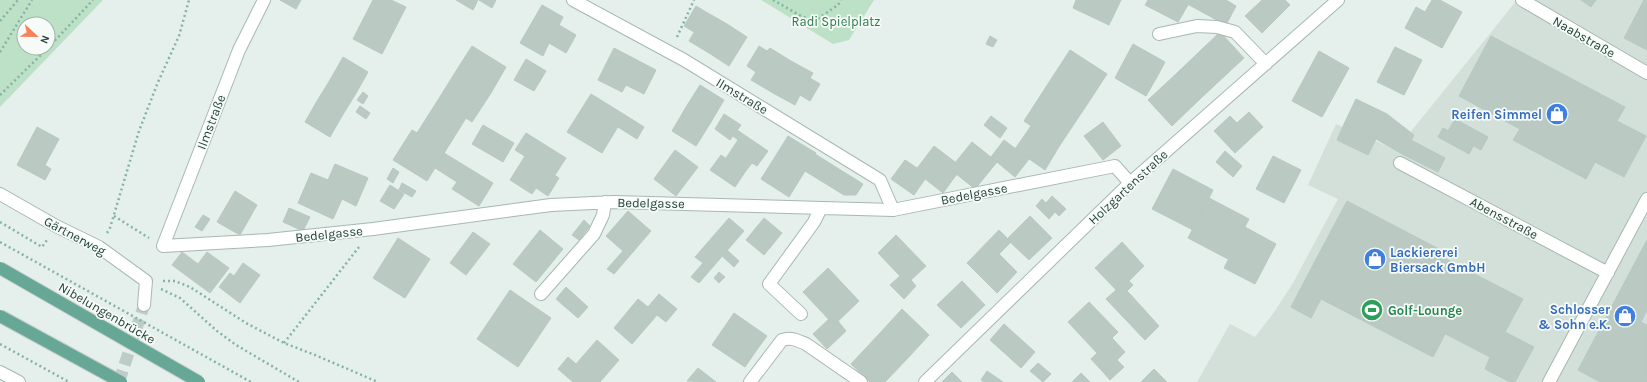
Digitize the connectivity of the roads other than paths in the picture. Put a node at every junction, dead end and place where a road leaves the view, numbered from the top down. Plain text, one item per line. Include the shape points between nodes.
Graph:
1 (264, 0) edge
2 (573, 0) edge
3 (1338, 0) edge
4 (1522, 0) edge
5 (1159, 34) dead end
6 (1266, 64) junction
7 (1647, 73) edge
8 (1400, 163) dead end
9 (1130, 183) junction
10 (0, 194) edge
11 (1647, 199) edge
12 (604, 202) junction
13 (821, 208) junction
14 (893, 210) junction
15 (163, 246) joint
16 (0, 268) edge
17 (1608, 273) junction
18 (541, 294) dead end
19 (144, 305) tunnel mouth
20 (801, 314) dead end
21 (0, 316) edge
22 (0, 372) edge
23 (19, 382) edge
24 (121, 382) edge
25 (199, 382) edge
26 (750, 382) edge
27 (861, 382) edge
28 (925, 382) edge
29 (1549, 382) edge

1 - 15 street, Ilmstraße via 239,50
2 - 14 street, Ilmstraße via 669,52 880,180
3 - 6 street, Holzgartenstraße
4 - 7 street, Naabstraße
5 - 6 street via 1197,26 1217,27 1235,32
6 - 9 street, Holzgartenstraße
8 - 17 street, Abensstraße
9 - 14 street, Bedelgasse via 1115,166
9 - 28 street, Holzgartenstraße
10 - 19 street, Gärtnerweg via 99,247 146,281
11 - 17 street
12 - 13 street, Bedelgasse
12 - 15 street, Bedelgasse via 551,205 268,240
12 - 18 street via 603,215 594,234
13 - 14 street, Bedelgasse
13 - 20 street via 814,222 769,284
16 - 25 main road, Nibelungenbrücke, bridge
17 - 29 street
21 - 24 main road, bridge
22 - 23 street
26 - 27 street via 782,340 788,338 806,344

